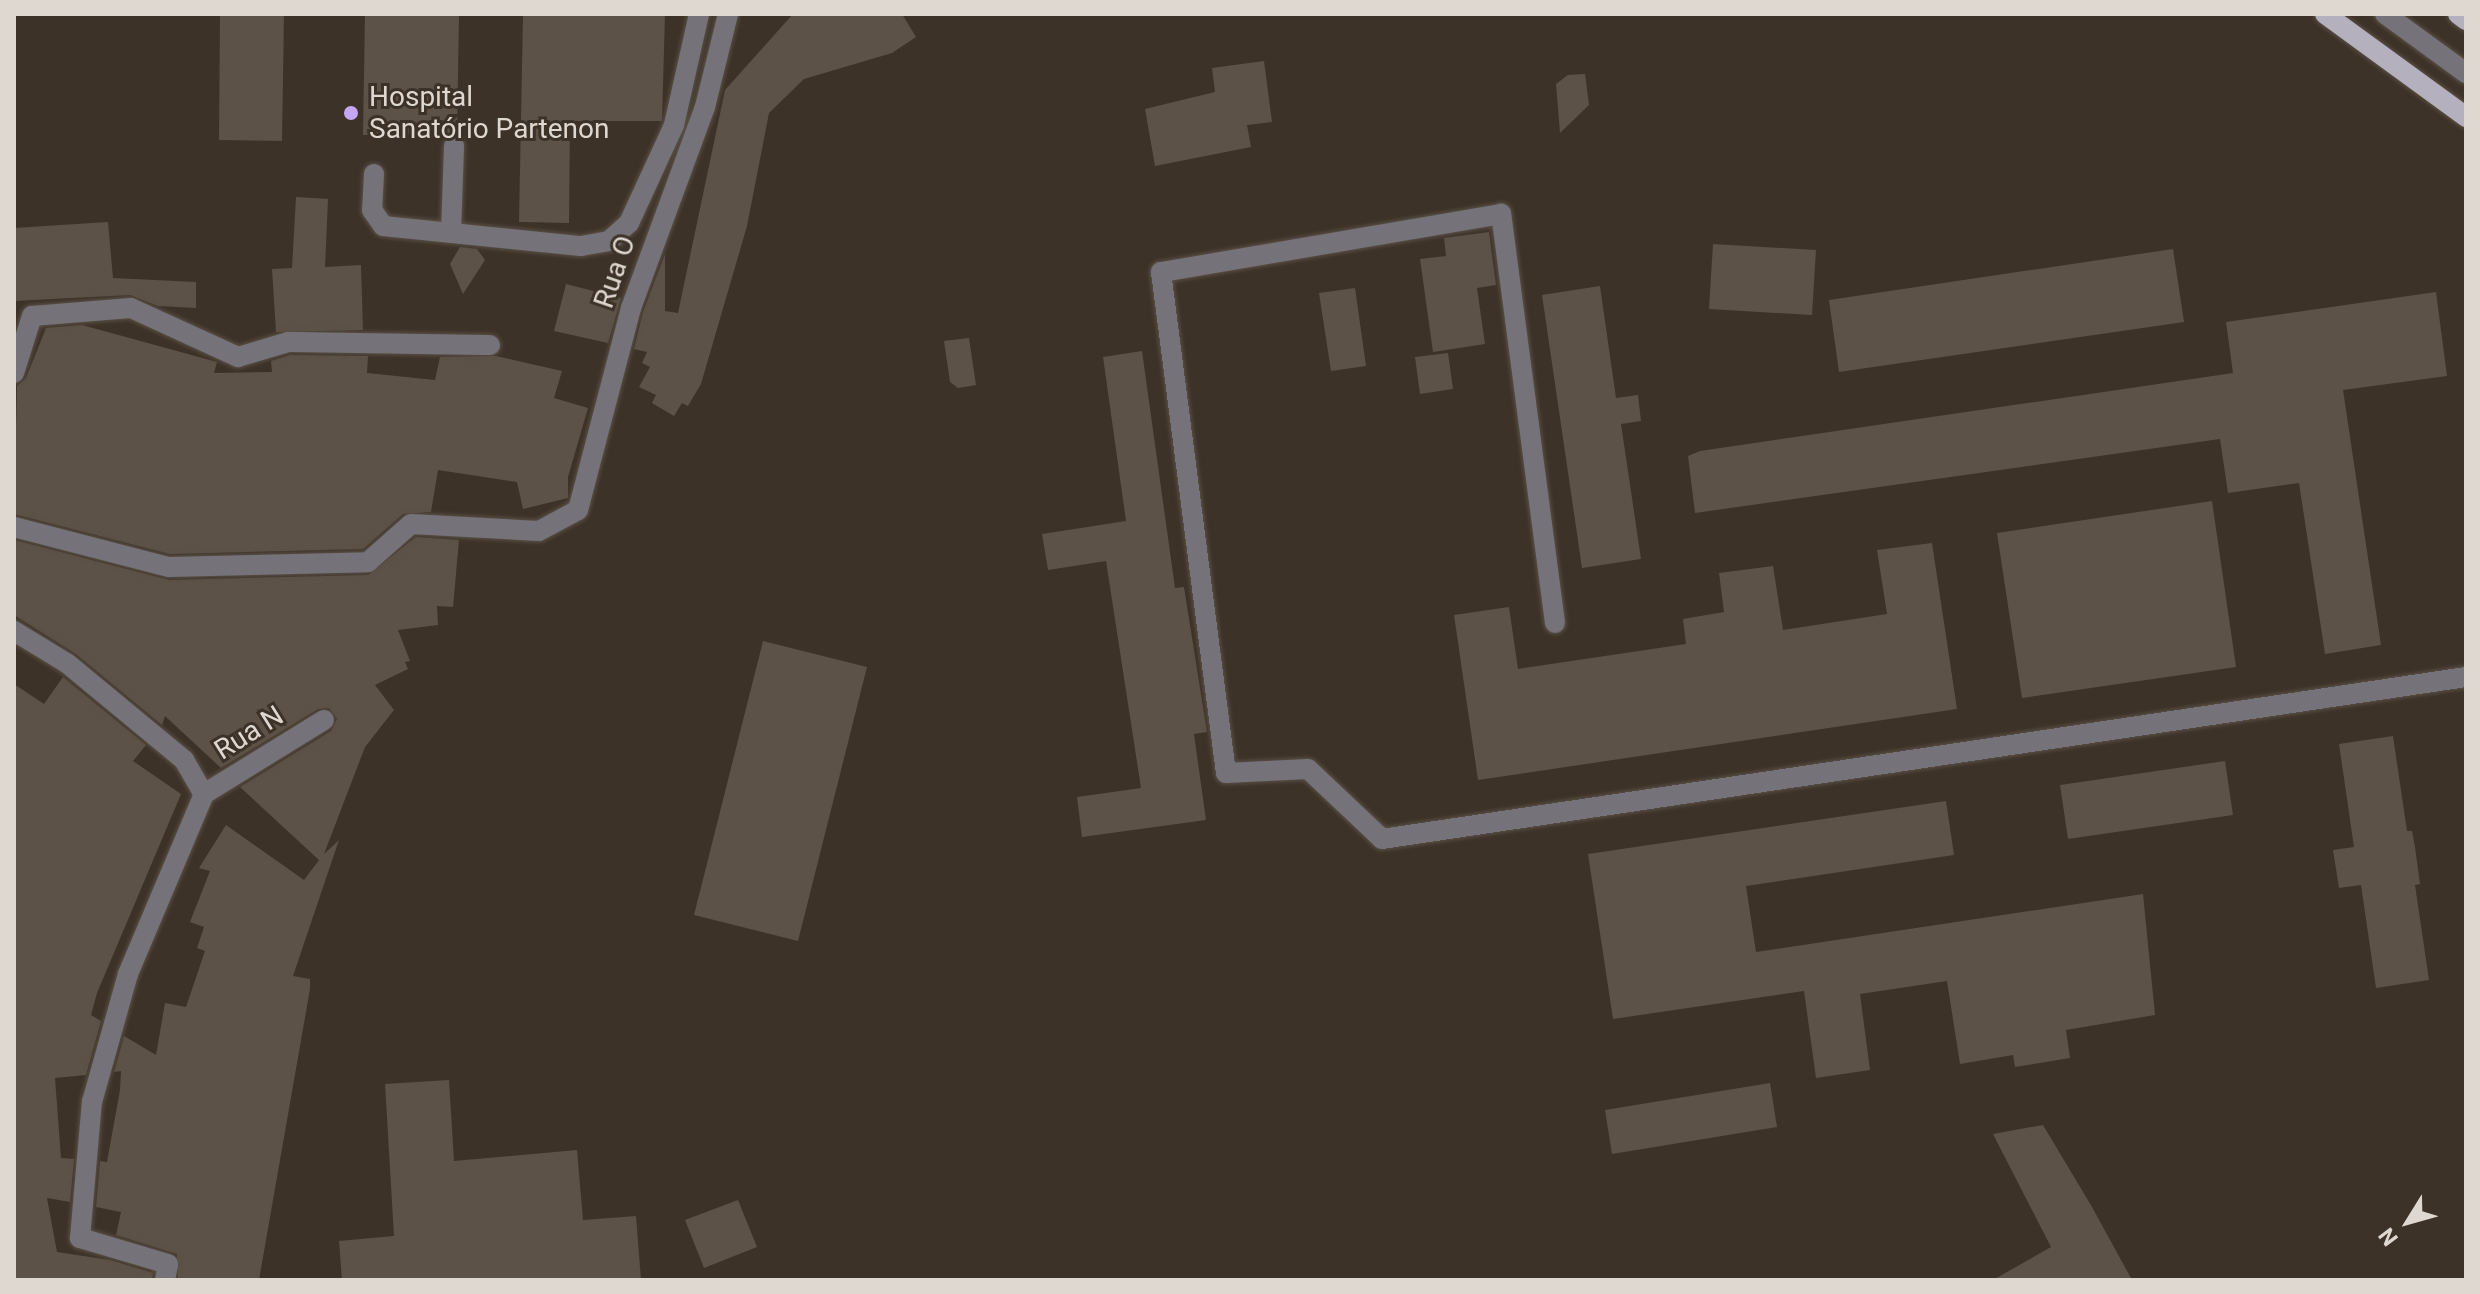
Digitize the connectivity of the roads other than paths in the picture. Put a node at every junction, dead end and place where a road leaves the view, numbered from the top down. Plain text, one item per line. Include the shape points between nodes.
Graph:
1 (699, 14) edge
2 (728, 14) edge
3 (2325, 14) edge
4 (2385, 14) edge
5 (2458, 14) edge
6 (2466, 20) edge
7 (2466, 73) edge
8 (2466, 117) edge
9 (454, 146) dead end
10 (374, 174) dead end
11 (451, 233) junction
12 (23, 314) edge
13 (490, 345) dead end
14 (14, 373) edge
15 (14, 527) edge
16 (1555, 623) dead end
17 (14, 631) edge
18 (2466, 677) edge
19 (324, 720) dead end
20 (204, 794) junction
21 (165, 1280) edge

1 - 11 lane via 674,125 620,233 581,246
2 - 15 lane, Rua O via 705,107 631,308 578,510 539,531 411,524 368,562 169,567
3 - 8 main road
4 - 7 lane
5 - 6 main road
9 - 11 lane
10 - 11 lane via 372,210 377,222 408,231
12 - 13 lane via 131,308 238,357 288,342
12 - 14 lane
16 - 18 lane via 1501,214 1161,272 1226,773 1308,769 1382,839
17 - 20 lane via 68,664 184,760
19 - 20 lane, Rua N
20 - 21 lane via 128,974 92,1102 80,1238 168,1264

